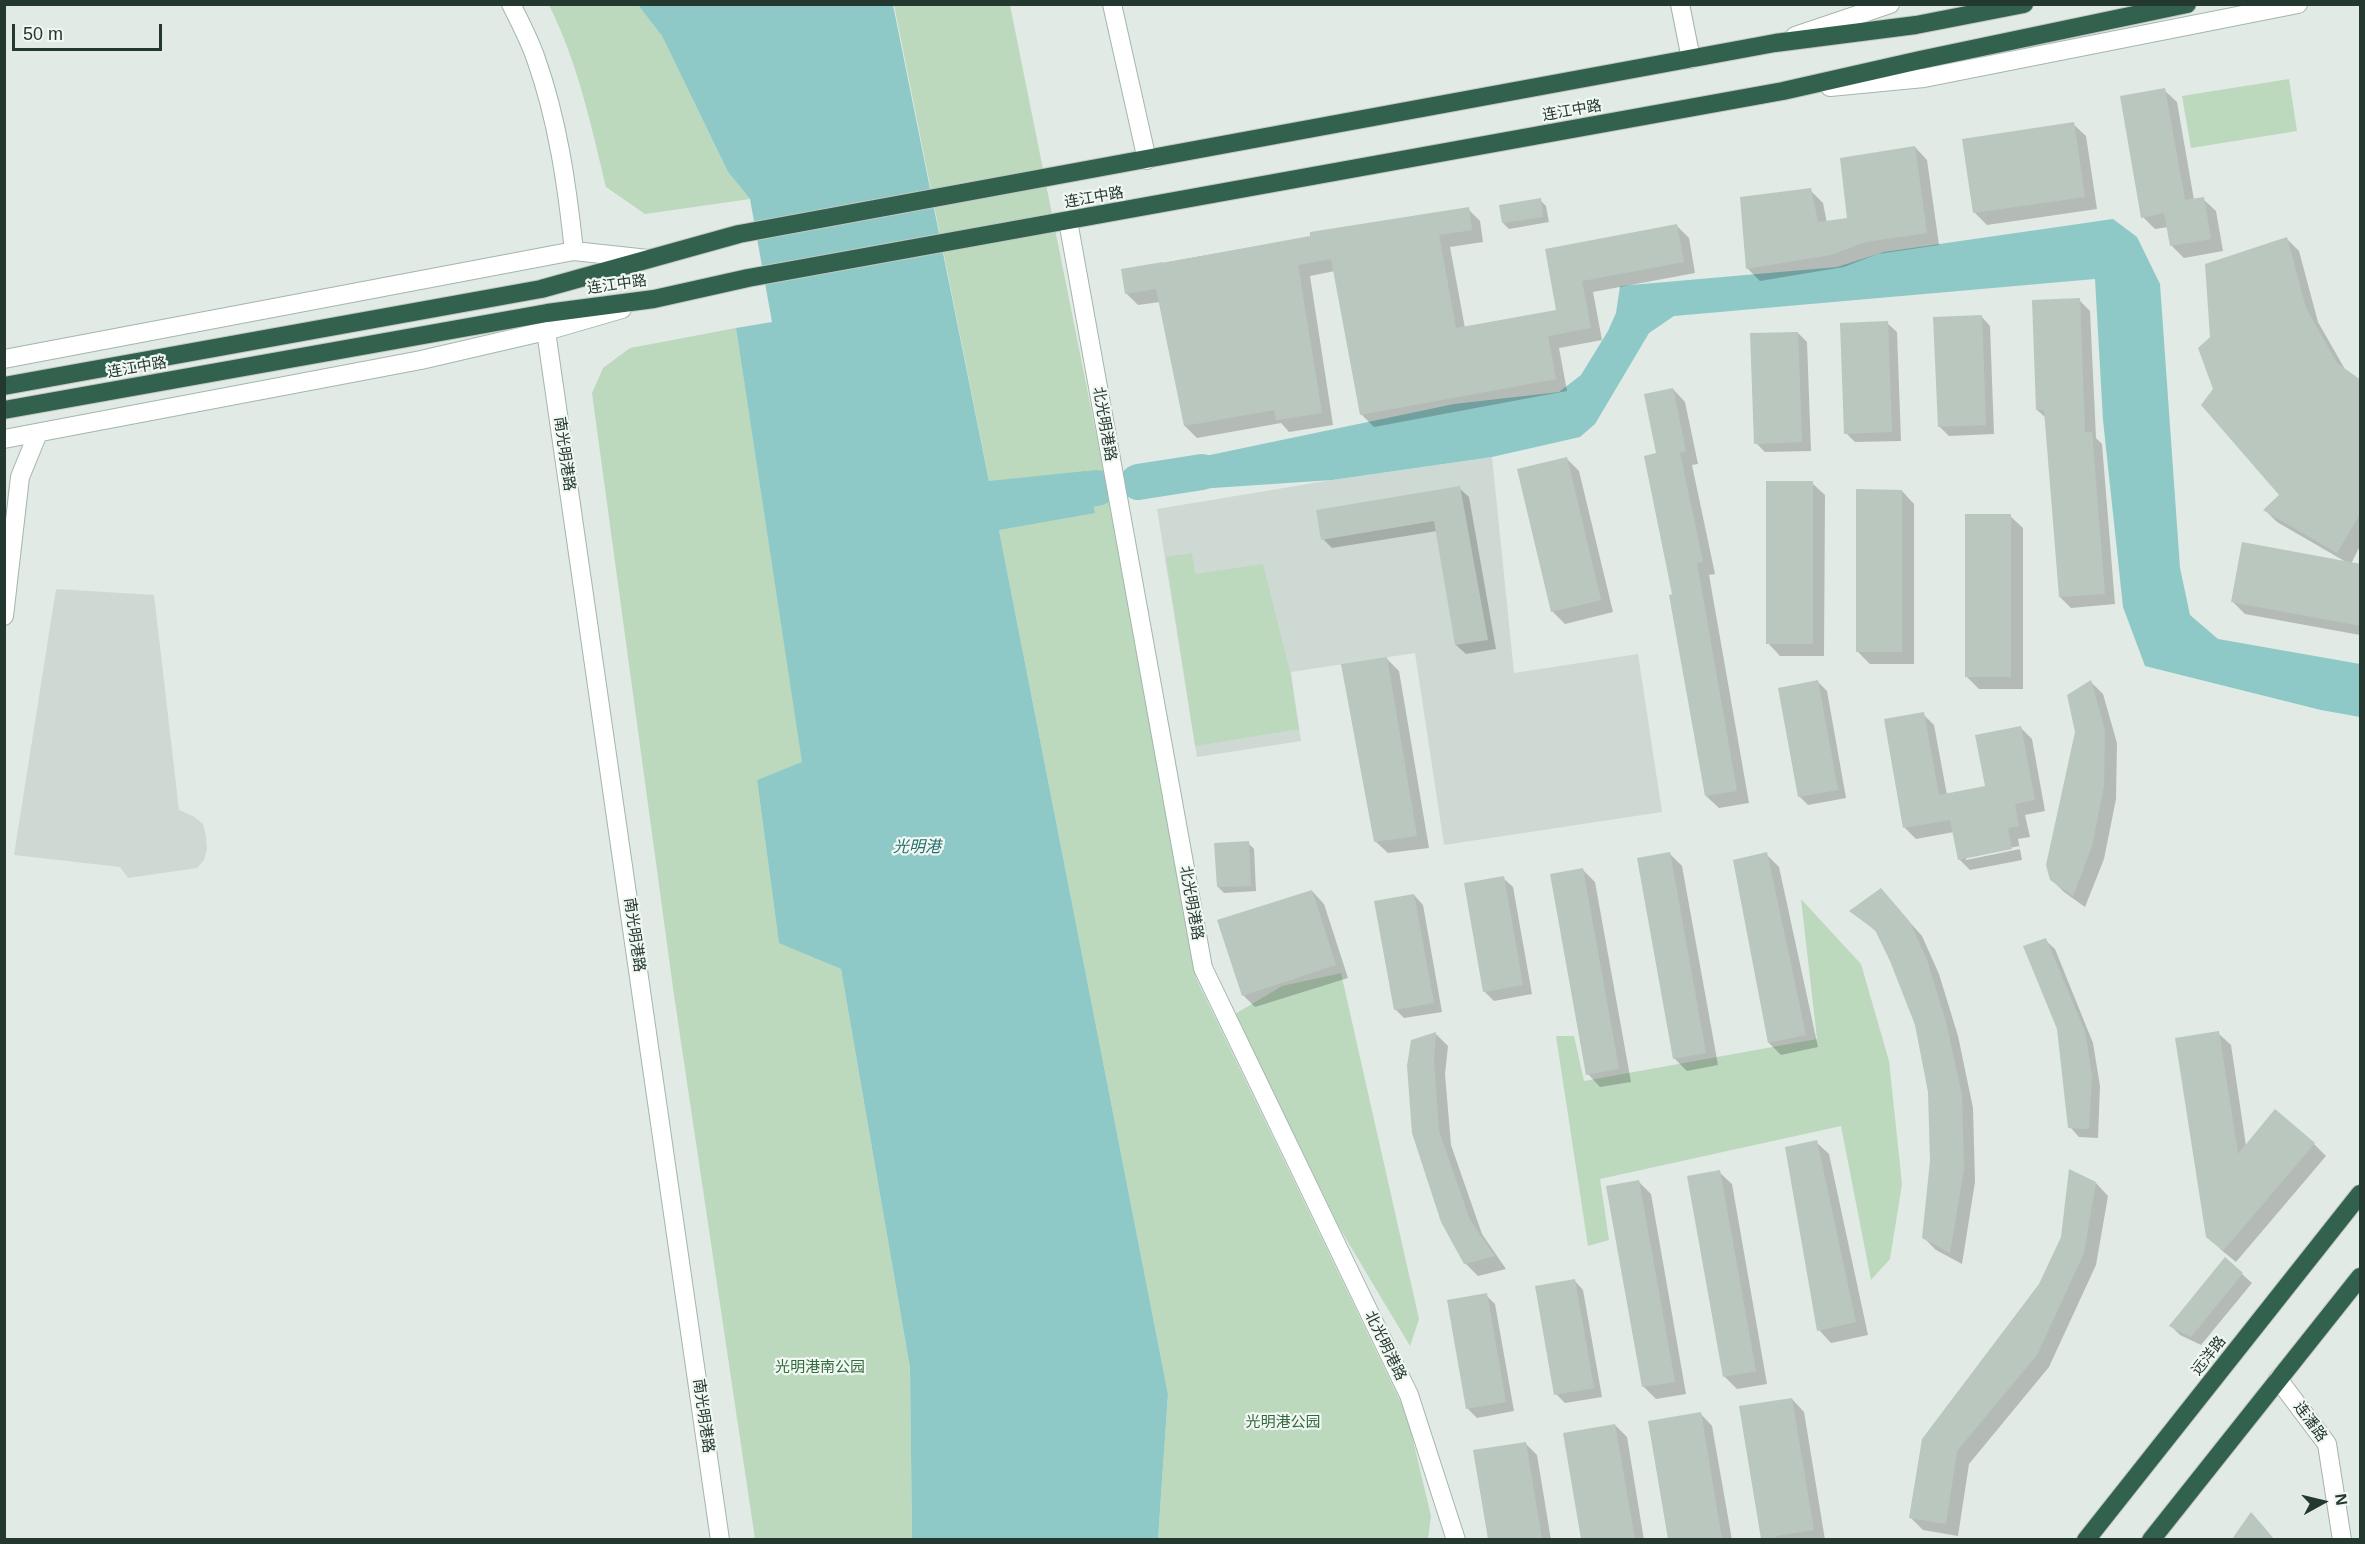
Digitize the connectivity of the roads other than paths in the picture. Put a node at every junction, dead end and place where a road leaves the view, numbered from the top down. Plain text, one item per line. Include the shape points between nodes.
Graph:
1 (511, 4) edge
2 (1112, 4) edge
3 (1680, 4) edge
4 (1890, 4) edge
5 (2024, 4) edge
6 (2187, 4) edge
7 (2298, 4) edge
8 (1775, 43) junction
9 (1690, 59) junction
10 (1783, 91) junction
11 (1147, 160) junction
12 (1068, 221) junction
13 (574, 251) junction
14 (648, 259) junction
15 (654, 299) junction
16 (546, 332) junction
17 (4, 359) edge
18 (4, 386) edge
19 (4, 410) edge
20 (38, 433) junction
21 (4, 439) edge
22 (4, 616) edge
23 (2361, 1194) edge
24 (2361, 1277) edge
25 (2278, 1379) junction
26 (720, 1539) edge
27 (1456, 1539) edge
28 (2086, 1539) edge
29 (2151, 1539) edge
30 (2342, 1539) edge

1 - 13 street via 535,56 551,106
2 - 11 street
3 - 9 street
4 - 8 street
5 - 8 highway, 连江中路 via 1916,25
6 - 10 highway, 连江中路
7 - 10 street via 1924,78
8 - 9 highway, 连江中路
9 - 11 highway, 连江中路
10 - 12 highway, 连江中路
11 - 14 highway, 连江中路 via 739,234
12 - 15 highway, 连江中路 via 747,278
12 - 27 street, 北光明港路 via 1203,968 1409,1395
13 - 14 street
13 - 17 street
14 - 18 highway, 连江中路 via 541,289
15 - 16 street
15 - 19 highway, 连江中路 via 547,313
16 - 20 street via 421,360
16 - 26 street, 南光明港路
20 - 21 street
20 - 22 street via 20,477
23 - 28 highway, 远洋路
24 - 25 highway
25 - 29 highway
25 - 30 street, 连潘路 via 2327,1444

